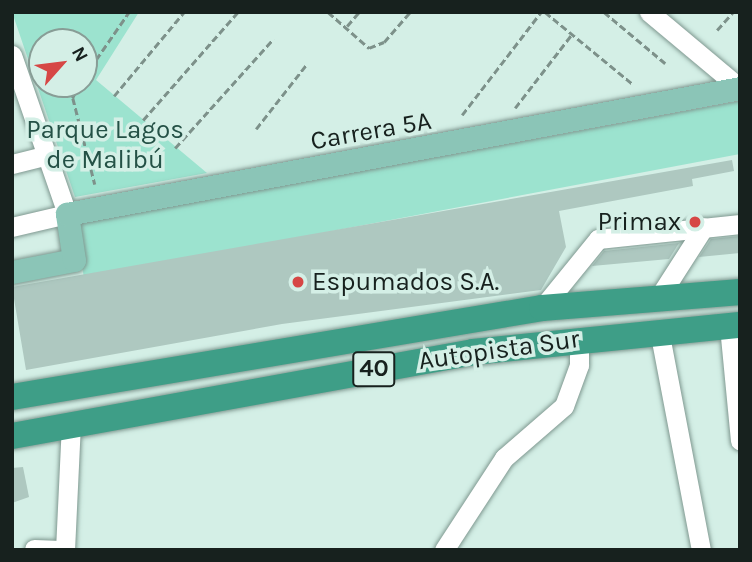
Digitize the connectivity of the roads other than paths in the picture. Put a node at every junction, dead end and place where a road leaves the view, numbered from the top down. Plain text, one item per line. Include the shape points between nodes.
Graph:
1 (649, 12) edge
2 (12, 55) edge
3 (740, 88) edge
4 (20, 101) edge
5 (48, 155) junction
6 (12, 164) edge
7 (67, 215) junction
8 (740, 223) edge
9 (12, 227) edge
10 (704, 227) junction
11 (12, 272) edge
12 (740, 292) edge
13 (659, 297) junction
14 (542, 308) junction
15 (735, 326) edge
16 (659, 330) junction
17 (579, 338) junction
18 (12, 397) edge
19 (71, 425) junction
20 (12, 436) edge
21 (740, 441) edge
22 (34, 549) edge
23 (62, 550) edge
24 (444, 550) edge
25 (701, 550) edge

1 - 3 street
2 - 4 street
3 - 7 main road, Carrera 5A via 405,146
4 - 5 street
5 - 6 street
5 - 7 street
7 - 9 street, Carrera 5A
7 - 11 main road via 74,260
8 - 10 street
10 - 13 street
10 - 14 street via 598,239
12 - 13 highway, Autopista Sur / 40
13 - 14 highway, Autopista Sur / 40
14 - 18 highway, Autopista Sur / 40
15 - 16 highway, Autopista Sur / 40
15 - 21 street
16 - 17 highway, Autopista Sur / 40
16 - 25 street
17 - 19 highway, Autopista Sur / 40
17 - 24 street via 579,365 564,406 505,458
19 - 20 highway, Autopista Sur / 40
19 - 23 street via 72,519
22 - 23 street

